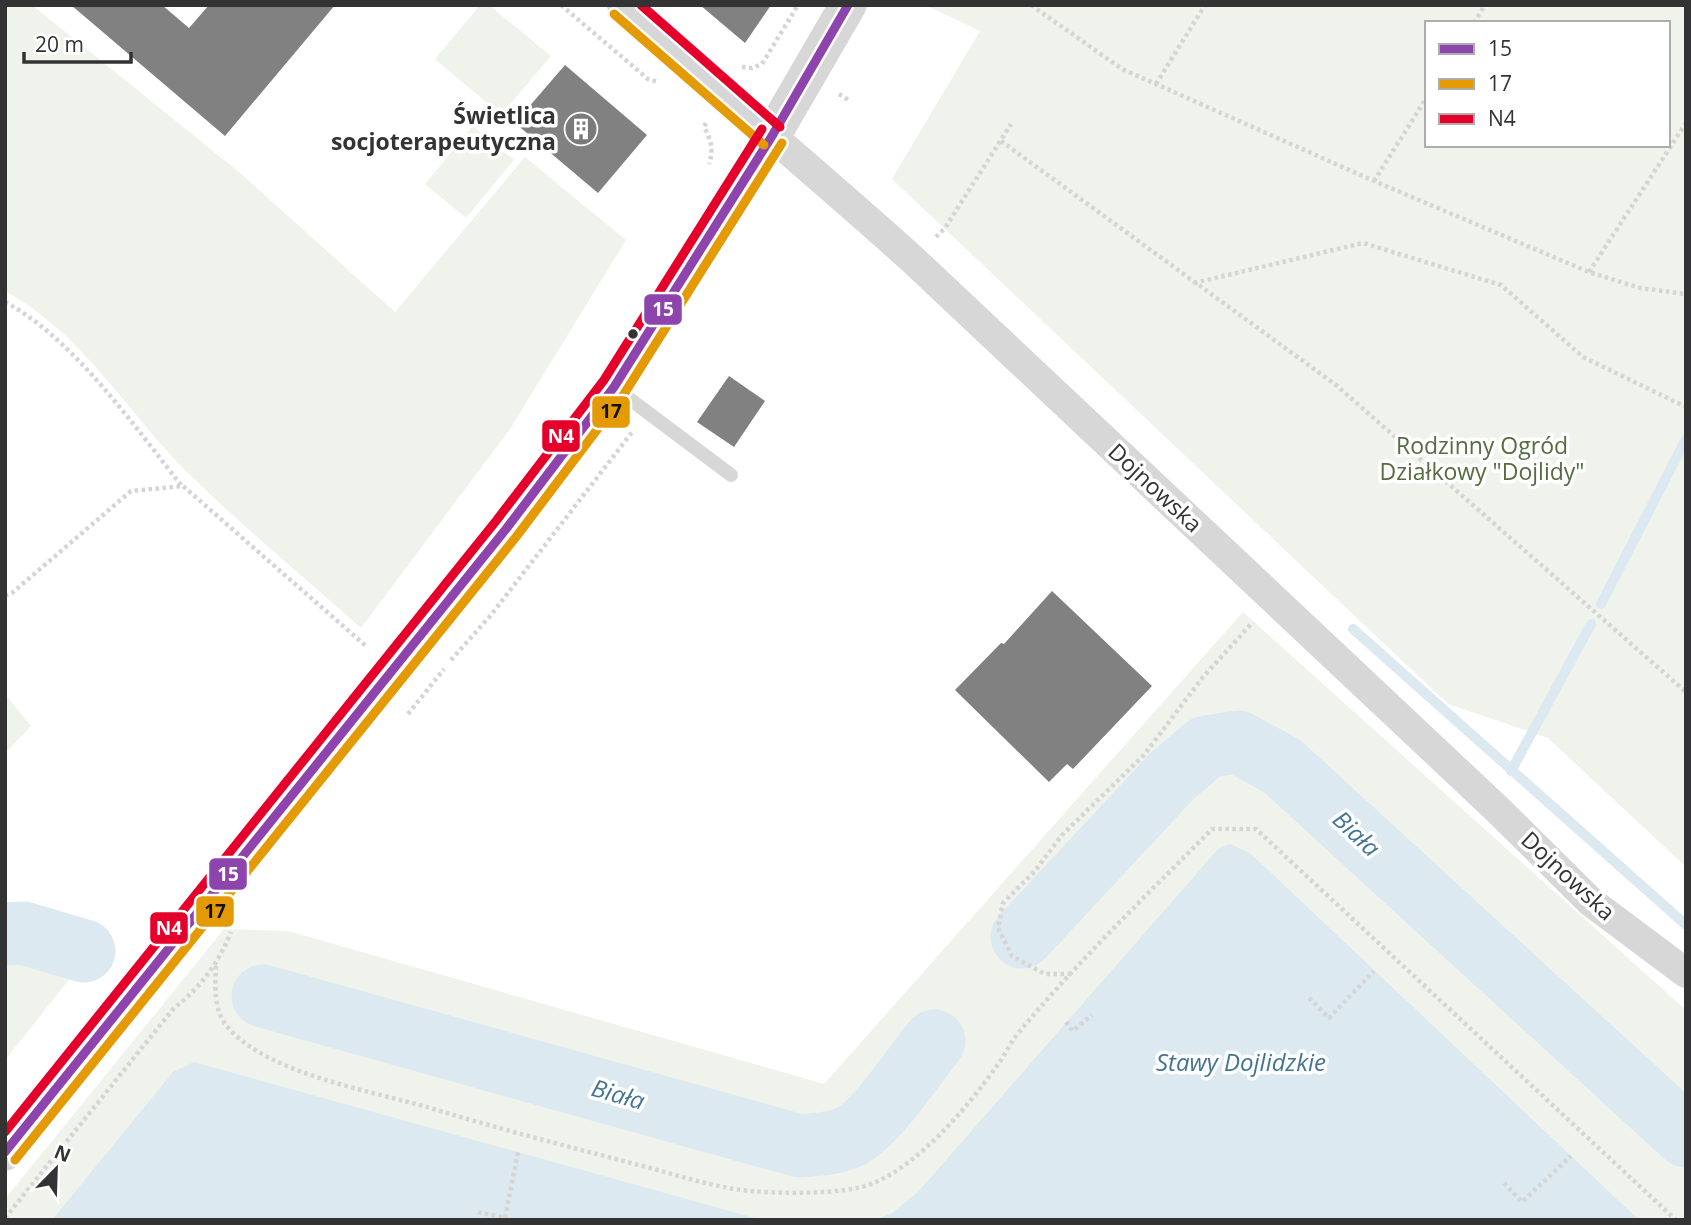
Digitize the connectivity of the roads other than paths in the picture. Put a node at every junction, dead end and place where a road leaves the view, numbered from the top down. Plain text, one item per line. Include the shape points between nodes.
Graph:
1 (622, 5) edge
2 (848, 5) edge
3 (772, 135) junction
4 (614, 387) junction
5 (731, 475) dead end
6 (1686, 973) edge
7 (5, 1152) edge

1 - 3 street, Dojnowska
2 - 3 street
3 - 4 street
3 - 6 street, Dojnowska via 912,259 1591,902
4 - 5 lane
4 - 7 street

